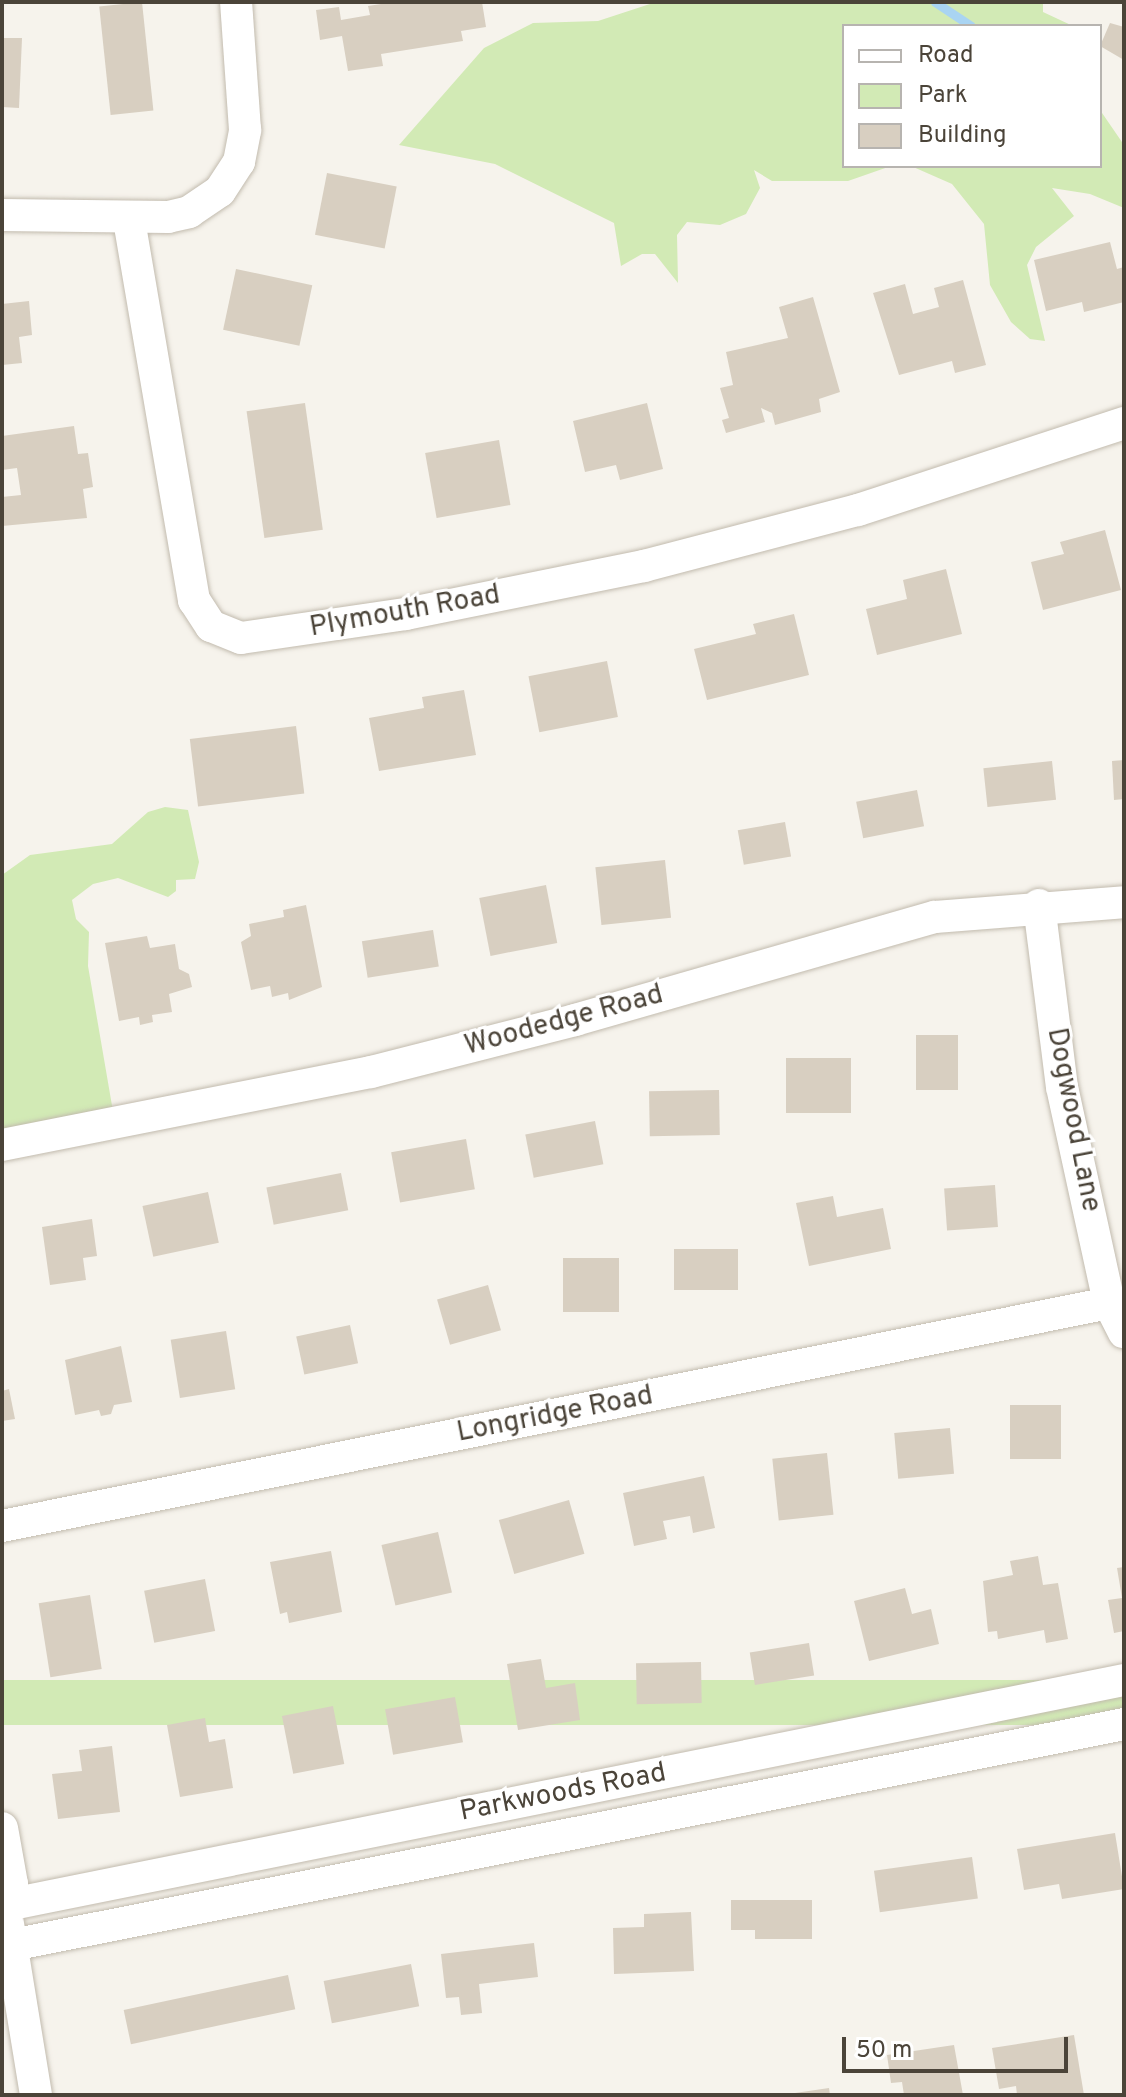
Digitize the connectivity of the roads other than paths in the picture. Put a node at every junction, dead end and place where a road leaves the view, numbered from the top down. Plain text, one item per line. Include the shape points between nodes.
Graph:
1 (236, 2) edge
2 (2, 215) edge
3 (129, 220) junction
4 (1124, 423) edge
5 (1124, 902) edge
6 (1039, 905) junction
7 (2, 1145) edge
8 (1109, 1303) junction
9 (1124, 1332) edge
10 (2, 1526) edge
11 (1124, 1680) edge
12 (1124, 1724) edge
13 (867, 1732) junction
14 (875, 1773) junction
15 (454, 1815) junction
16 (2, 1828) edge
17 (462, 1856) junction
18 (3, 1905) edge
19 (7, 1946) edge
20 (36, 2095) edge

1 - 3 street via 245,130 239,162 220,191 189,212
2 - 3 street
3 - 4 street, Plymouth Road via 194,600 211,626 241,638 406,614 644,566 858,510
5 - 6 street, Woodedge Road
6 - 7 street, Woodedge Road via 935,917 371,1072
6 - 8 street, Dogwood Lane via 1062,1087
8 - 9 street, Dogwood Lane
8 - 10 street, Longridge Road
11 - 13 street, Parkwoods Road
12 - 14 street, Parkwoods Road
13 - 14 street
13 - 15 street, Parkwoods Road
14 - 17 street, Parkwoods Road
15 - 17 street
15 - 18 street, Parkwoods Road
16 - 18 street via 12,1884
17 - 19 street, Parkwoods Road
18 - 19 street
19 - 20 street

